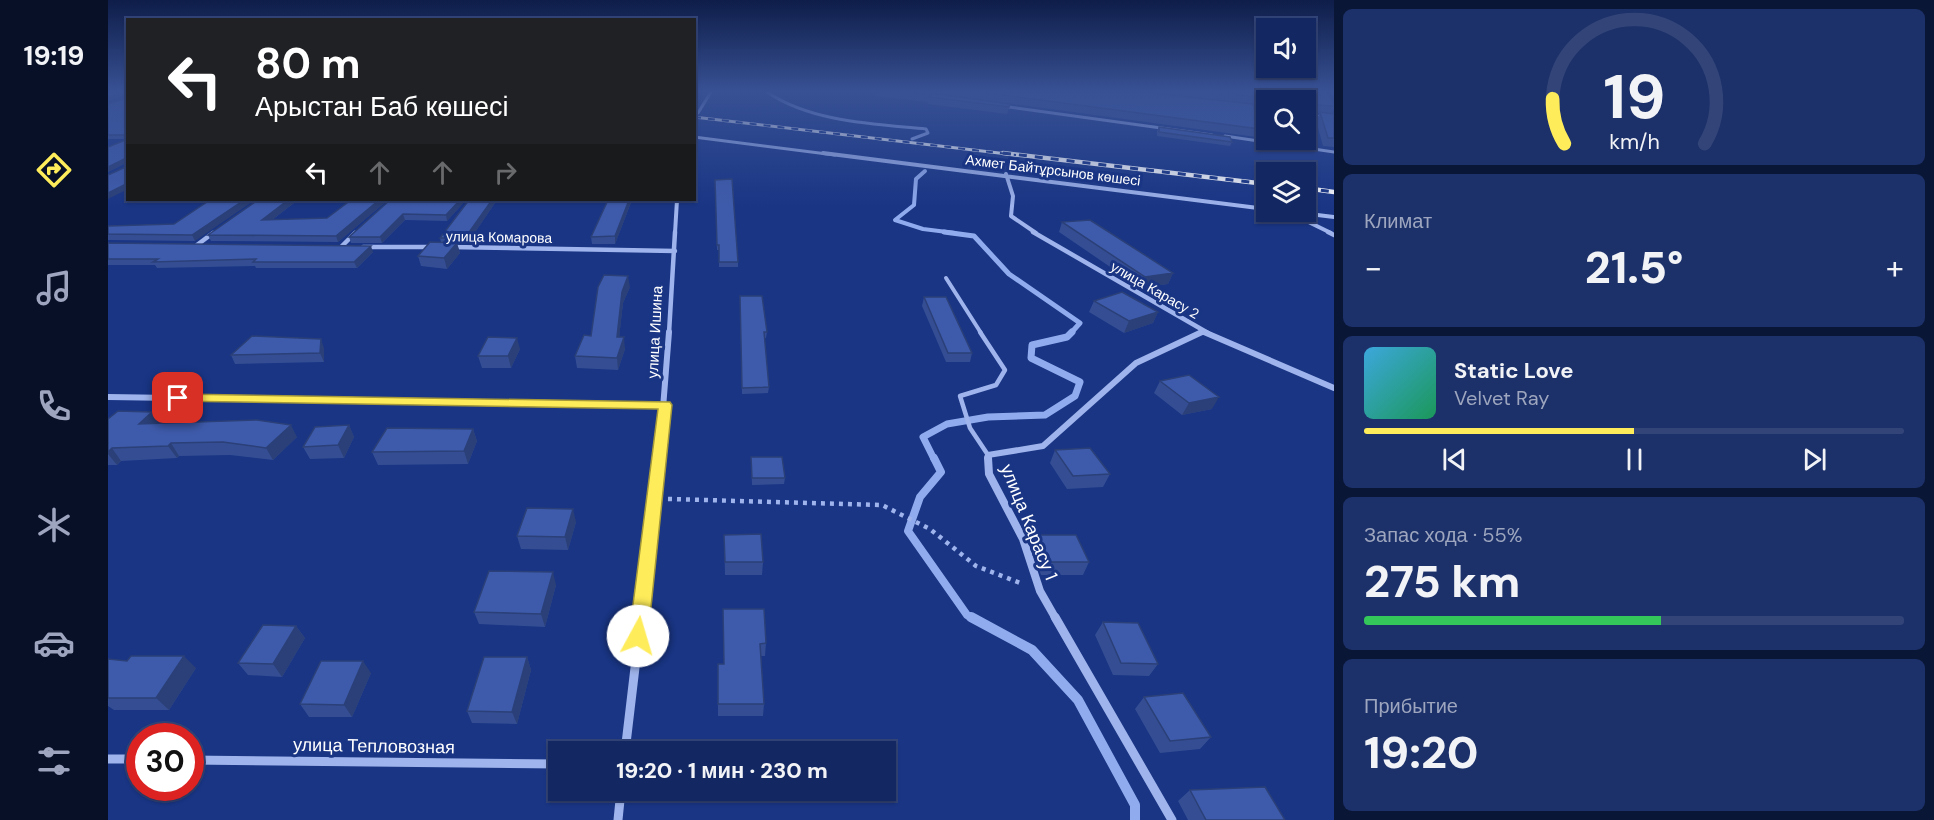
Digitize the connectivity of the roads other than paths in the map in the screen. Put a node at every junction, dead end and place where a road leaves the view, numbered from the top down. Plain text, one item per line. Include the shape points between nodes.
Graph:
1 (1179, 130) edge
2 (696, 137) edge
3 (1334, 152) edge
4 (1006, 174) junction
5 (677, 201) edge
6 (1256, 207) edge
7 (1316, 215) edge
8 (1334, 217) edge
9 (1308, 222) edge
10 (357, 231) edge
11 (215, 232) edge
12 (1334, 235) edge
13 (439, 239) edge
14 (186, 245) edge
15 (197, 245) junction
16 (209, 245) edge
17 (329, 247) edge
18 (341, 247) junction
19 (433, 247) junction
20 (675, 251) junction
21 (946, 278) dead end
22 (1203, 331) junction
23 (1334, 388) edge
24 (108, 397) edge
25 (665, 405) junction
26 (988, 455) junction
27 (626, 741) edge
28 (108, 759) edge
29 (126, 759) edge
30 (204, 760) edge
31 (548, 764) edge
32 (620, 801) edge
33 (618, 820) edge
34 (1173, 820) edge

1 - 3 street
2 - 4 street, Ахмет Байтұрсынов көшесі
4 - 6 street, Ахмет Байтұрсынов көшесі
4 - 22 street, улица Карасу 2 via 1013,196 1011,216 1024,227
5 - 20 street, улица Ишина
7 - 8 street
9 - 12 street
10 - 18 street
11 - 15 street
13 - 19 street
14 - 15 street
15 - 16 street
17 - 18 street, улица Комарова
18 - 19 street, улица Комарова
19 - 20 street, улица Комарова
20 - 25 street, улица Ишина
21 - 26 lane via 1005,370 996,385 960,396 971,432
22 - 23 street, улица Карасу 2
22 - 26 street, улица Карасу 1 via 1136,363 1043,446
24 - 25 street
25 - 27 street, улица Ишина
26 - 34 street, улица Карасу 1 via 989,474 1023,539 1040,591
28 - 29 street
30 - 31 street, улица Тепловозная
32 - 33 street

